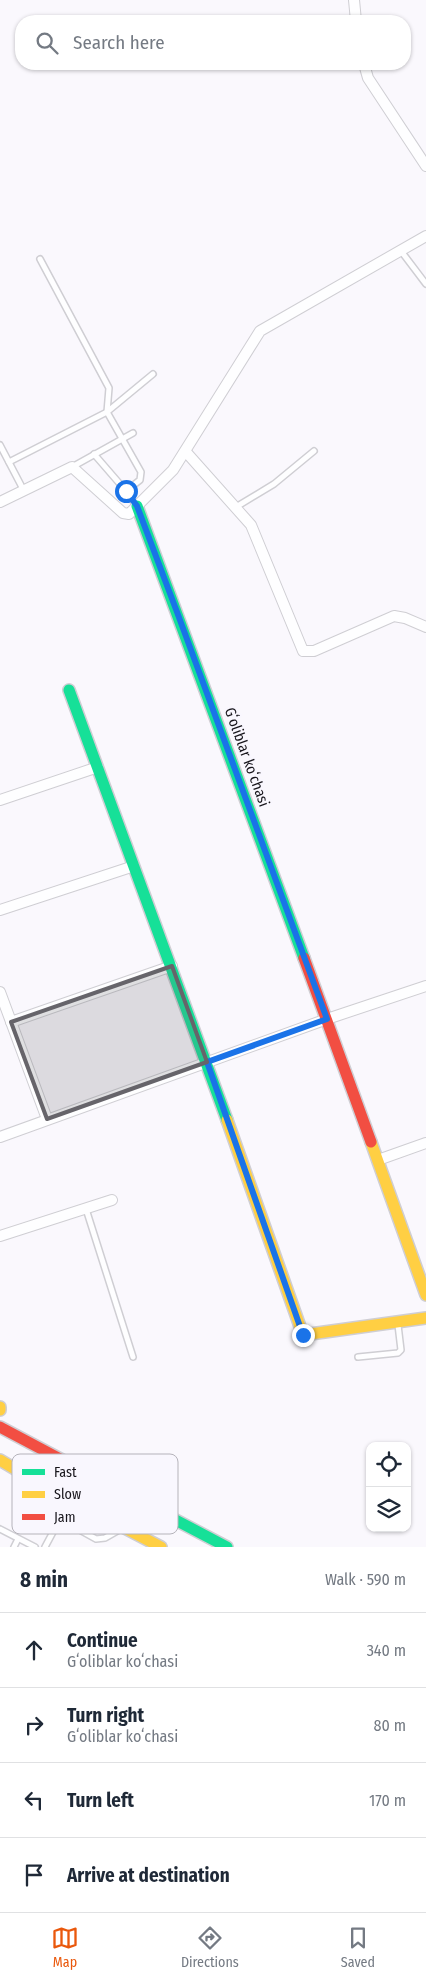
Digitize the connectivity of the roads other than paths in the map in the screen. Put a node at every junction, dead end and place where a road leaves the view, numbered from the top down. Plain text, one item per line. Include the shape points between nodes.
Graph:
1 (354, 0) edge
2 (355, 15) edge
3 (366, 70) edge
4 (426, 166) edge
5 (426, 236) edge
6 (400, 250) junction
7 (40, 259) dead end
8 (426, 284) edge
9 (153, 374) dead end
10 (107, 412) junction
11 (133, 433) dead end
12 (122, 439) junction
13 (0, 445) edge
14 (314, 451) dead end
15 (186, 452) junction
16 (94, 454) junction
17 (9, 462) junction
18 (72, 467) junction
19 (24, 491) junction
20 (126, 491) junction
21 (0, 502) edge
22 (137, 506) junction
23 (236, 507) junction
24 (426, 627) edge
25 (69, 690) dead end
26 (98, 767) junction
27 (0, 800) edge
28 (134, 866) junction
29 (0, 910) edge
30 (172, 966) junction
31 (426, 986) edge
32 (0, 992) edge
33 (327, 1019) junction
34 (11, 1022) junction
35 (207, 1062) junction
36 (47, 1119) junction
37 (0, 1136) edge
38 (426, 1143) edge
39 (378, 1160) junction
40 (112, 1200) dead end
41 (86, 1209) junction
42 (0, 1236) edge
43 (425, 1288) edge
44 (426, 1318) edge
45 (398, 1322) junction
46 (133, 1357) dead end
47 (358, 1357) dead end
48 (0, 1427) edge
49 (51, 1454) edge
50 (0, 1460) edge
51 (12, 1467) edge
52 (178, 1521) edge
53 (0, 1529) edge
54 (52, 1534) edge
55 (87, 1534) edge
56 (113, 1534) edge
57 (136, 1534) edge
58 (18, 1539) junction
59 (96, 1539) junction
60 (14, 1547) edge
61 (35, 1547) edge
62 (45, 1547) edge
63 (98, 1547) edge
64 (161, 1547) edge
65 (227, 1547) edge

1 - 2 street
3 - 4 street
5 - 6 street
6 - 8 lane
6 - 15 street via 260,332
7 - 10 lane via 109,388
9 - 10 lane
10 - 12 lane
10 - 17 lane
11 - 12 lane
12 - 16 lane
12 - 20 lane via 141,472 140,480
13 - 17 lane
14 - 23 lane via 274,484
15 - 22 street
15 - 23 street
16 - 18 lane
16 - 20 lane
17 - 19 lane
18 - 19 street
18 - 22 street via 123,513 129,514
19 - 21 street
20 - 22 lane
22 - 33 main road, Gʻoliblar koʻchasi
23 - 24 street via 251,525 303,651 314,651 394,616
25 - 26 main road
26 - 27 street
26 - 28 main road
28 - 29 street
28 - 30 main road
30 - 34 street
30 - 35 main road
31 - 33 street
32 - 34 street
33 - 35 street
33 - 39 main road, Gʻoliblar koʻchasi
34 - 36 street
35 - 36 street
35 - 45 main road via 303,1335
36 - 37 street
38 - 39 street
39 - 43 main road, Gʻoliblar koʻchasi
40 - 41 street
41 - 42 street
41 - 46 lane
44 - 45 main road
45 - 47 lane via 401,1350 398,1353
48 - 49 main road
50 - 51 main road
52 - 65 main road
53 - 58 lane
54 - 62 lane
55 - 59 lane
56 - 59 lane
57 - 64 main road
58 - 60 lane
58 - 61 lane
59 - 63 lane

